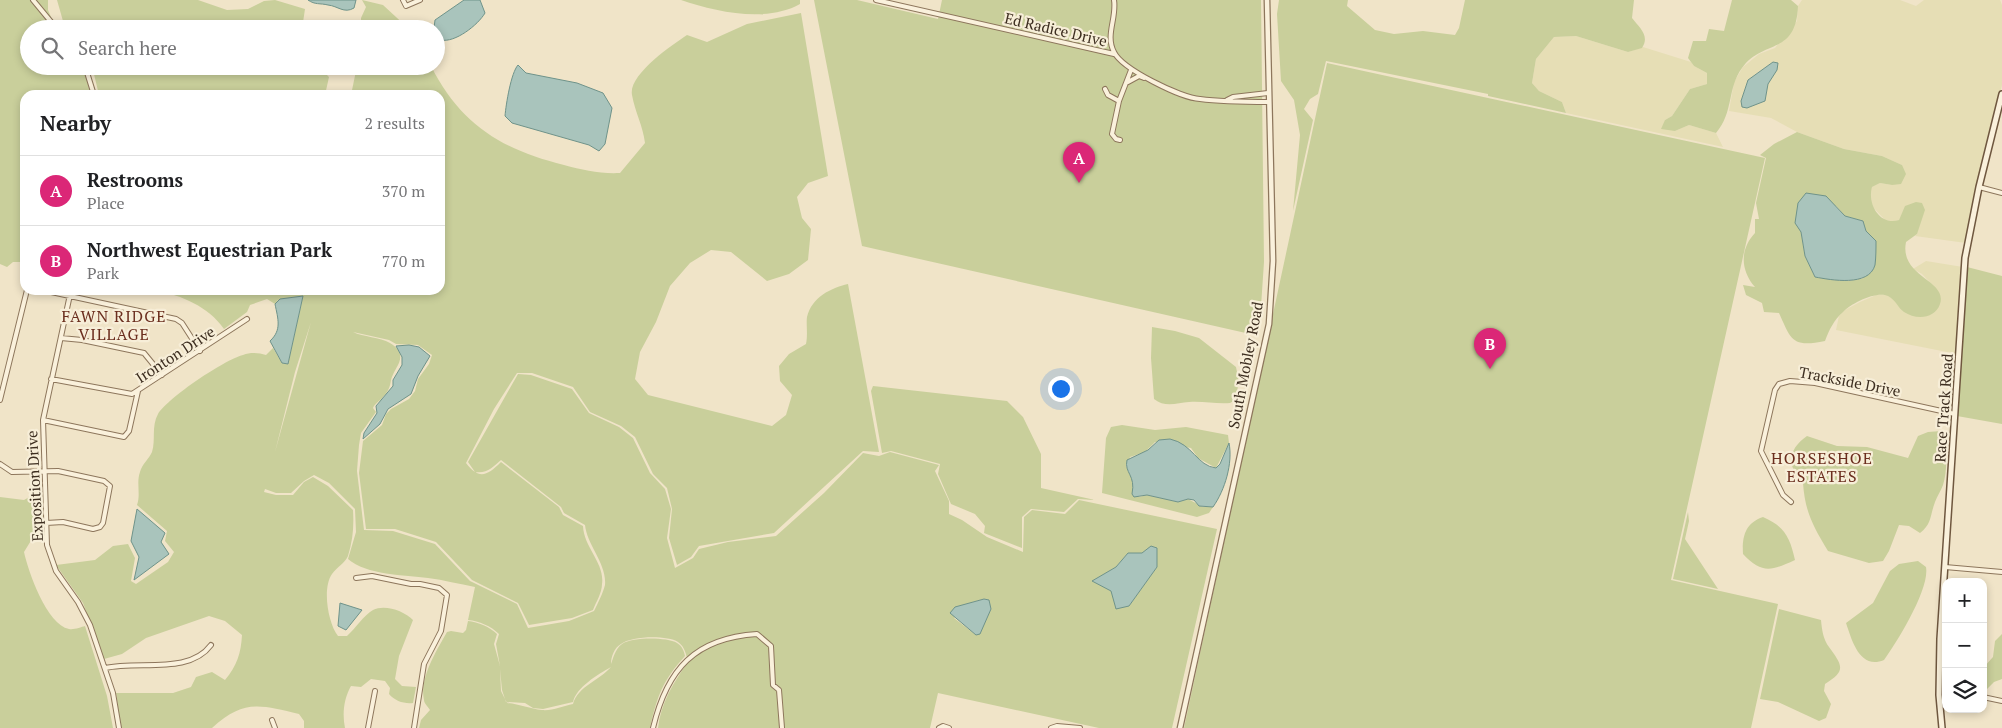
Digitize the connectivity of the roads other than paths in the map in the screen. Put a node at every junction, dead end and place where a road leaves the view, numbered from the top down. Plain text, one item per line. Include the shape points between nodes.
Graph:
1 (33, 0) edge
2 (403, 0) edge
3 (420, 0) edge
4 (876, 0) edge
5 (1114, 0) edge
6 (1267, 0) edge
7 (50, 20) edge
8 (1114, 54) junction
9 (1132, 70) junction
10 (88, 75) edge
11 (1149, 79) junction
12 (1126, 84) junction
13 (1105, 89) dead end
14 (92, 90) edge
15 (1268, 93) junction
16 (2002, 94) edge
17 (1227, 100) junction
18 (1119, 101) junction
19 (1268, 102) junction
20 (1120, 140) dead end
21 (1979, 187) junction
22 (2002, 193) edge
23 (25, 295) edge
24 (65, 295) edge
25 (70, 296) junction
26 (247, 319) dead end
27 (61, 338) junction
28 (200, 351) junction
29 (162, 375) junction
30 (52, 379) junction
31 (138, 391) junction
32 (0, 400) edge
33 (1955, 414) junction
34 (43, 420) junction
35 (0, 464) edge
36 (44, 471) junction
37 (1791, 502) dead end
38 (46, 522) junction
39 (1945, 567) junction
40 (2002, 572) edge
41 (356, 578) dead end
42 (211, 645) dead end
43 (105, 668) junction
44 (1938, 688) junction
45 (1942, 689) edge
46 (375, 691) dead end
47 (1987, 698) edge
48 (2002, 701) edge
49 (272, 720) dead end
50 (119, 728) edge
51 (275, 728) edge
52 (368, 728) edge
53 (414, 728) edge
54 (653, 728) edge
55 (782, 728) edge
56 (939, 728) edge
57 (949, 728) edge
58 (1050, 728) edge
59 (1080, 728) edge
60 (1180, 728) edge
61 (1942, 728) edge

1 - 7 street
2 - 3 street via 406,6
4 - 8 street, Ed Radice Drive
5 - 8 street, Ed Radice Drive via 1110,39
6 - 15 street, South Mobley Road
8 - 9 street, Ed Radice Drive
9 - 11 street, Ed Radice Drive
9 - 12 street
10 - 14 street
11 - 12 street via 1139,76
11 - 17 street, Ed Radice Drive via 1198,99
12 - 18 street
13 - 18 street via 1108,95
15 - 17 street
15 - 19 street, South Mobley Road
16 - 21 main road, Race Track Road
17 - 19 street, Ed Radice Drive
18 - 20 street via 1112,134
19 - 60 street, South Mobley Road via 1273,261 1269,324
21 - 22 street
21 - 33 main road, Race Track Road via 1966,258
23 - 32 street
24 - 25 street
25 - 27 street, Exposition Drive
25 - 28 street via 176,319
26 - 28 street, Ironton Drive
27 - 29 street via 144,353
27 - 30 street, Exposition Drive
28 - 29 street, Ironton Drive
29 - 31 street, Ironton Drive
30 - 31 street, Ironton Drive via 132,394
30 - 34 street, Exposition Drive
31 - 34 street via 129,431 124,437
33 - 37 street, Trackside Drive via 1815,384 1790,381 1779,384 1761,451 1783,495
33 - 39 main road, Race Track Road
34 - 36 street, Exposition Drive
35 - 36 street via 12,472
36 - 38 street, Exposition Drive
36 - 38 street via 104,481 111,489 100,528
38 - 43 street, Exposition Drive via 47,545 53,563 85,614
39 - 40 street
39 - 44 main road, Race Track Road
41 - 53 street via 372,576 420,584 439,588 447,595 441,631 424,664
42 - 43 street via 205,653 180,665 123,664
43 - 50 street, Exposition Drive via 116,704
44 - 45 street
44 - 61 main road, Race Track Road
46 - 52 street
47 - 48 street
49 - 51 street
54 - 55 street via 660,700 694,652 734,635 757,634 771,646 773,685 779,690
56 - 57 street
58 - 59 street

